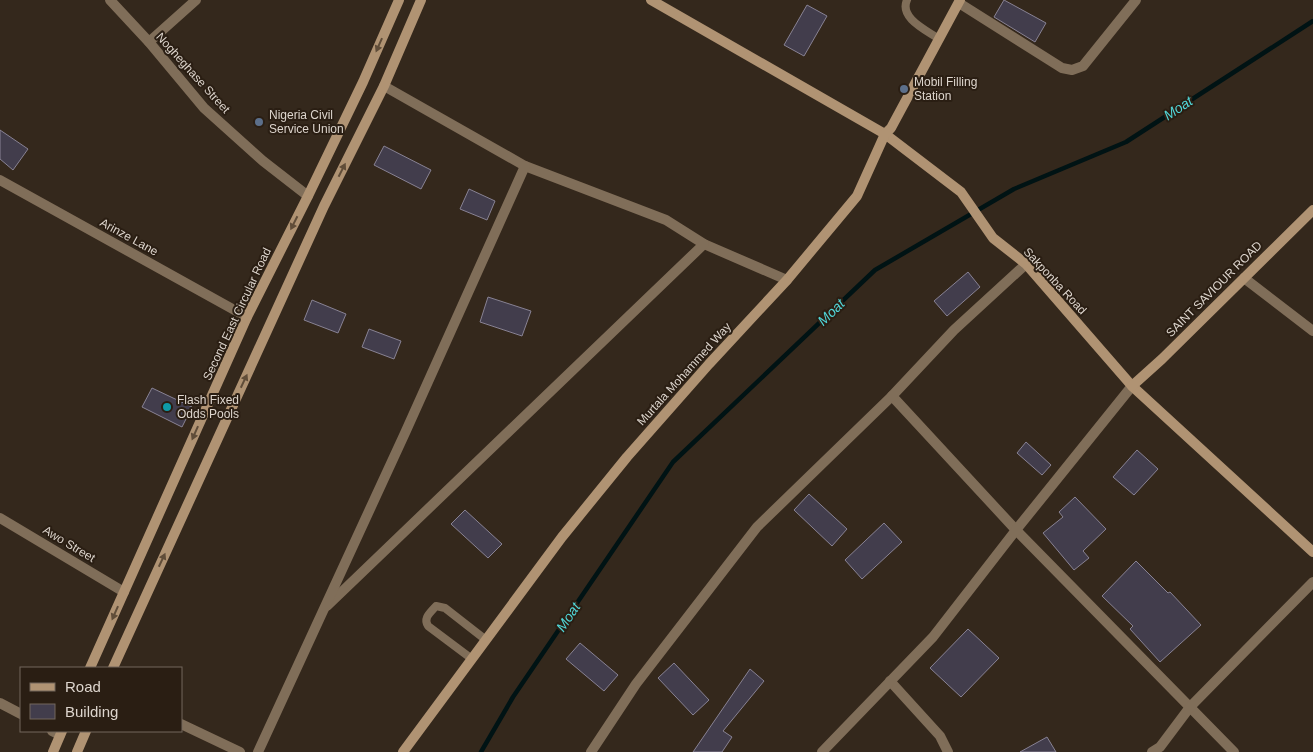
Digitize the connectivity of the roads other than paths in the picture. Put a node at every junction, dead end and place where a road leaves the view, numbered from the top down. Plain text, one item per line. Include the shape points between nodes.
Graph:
1 (110, 0) edge
2 (196, 0) edge
3 (399, 0) edge
4 (421, 0) edge
5 (907, 0) edge
6 (1136, 0) edge
7 (658, 2) edge
8 (959, 2) edge
9 (939, 39) junction
10 (149, 42) junction
11 (384, 86) junction
12 (885, 134) junction
13 (525, 166) junction
14 (0, 180) edge
15 (308, 196) junction
16 (1313, 210) edge
17 (704, 244) junction
18 (1026, 264) junction
19 (1244, 278) junction
20 (786, 280) junction
21 (247, 317) junction
22 (1313, 331) edge
23 (1132, 386) junction
24 (892, 396) junction
25 (0, 518) edge
26 (1016, 530) junction
27 (1313, 552) edge
28 (1313, 582) edge
29 (124, 592) junction
30 (323, 610) junction
31 (486, 640) junction
32 (472, 659) junction
33 (90, 667) edge
34 (112, 667) edge
35 (890, 681) junction
36 (0, 703) edge
37 (1190, 706) junction
38 (20, 713) edge
39 (182, 724) edge
40 (58, 732) edge
41 (86, 732) edge
42 (53, 752) edge
43 (77, 752) edge
44 (240, 752) edge
45 (258, 752) edge
46 (403, 752) edge
47 (591, 752) edge
48 (822, 752) edge
49 (948, 752) edge
50 (1152, 752) edge
51 (1234, 752) edge

1 - 10 street, Nogheghase Street
2 - 10 street
3 -> 15 main road, Second East Circular Road
4 - 11 main road
5 - 9 lane via 905,10 909,17
6 - 8 street via 1083,66 1072,70 1062,68
7 - 12 main road, Sakponba Road
8 - 9 main road, Murtala Mohammed Way
9 - 12 main road, Murtala Mohammed Way
10 - 15 street, Nogheghase Street via 204,108
11 - 13 street
34 -> 11 main road via 320,215
12 - 18 main road, Sakponba Road via 960,192 993,238
12 - 20 main road, Murtala Mohammed Way via 856,196
13 - 17 street via 666,220
13 - 30 street
14 - 21 street, Arinze Lane
15 -> 21 main road, Second East Circular Road
16 - 19 main road, SAINT SAVIOUR ROAD
17 - 20 street
17 - 30 street
18 - 23 main road, Sakponba Road
18 - 24 street via 954,330
19 - 22 street
19 - 23 main road, SAINT SAVIOUR ROAD
20 - 31 main road, Murtala Mohammed Way via 627,457 562,537
21 -> 29 main road, Second East Circular Road
23 - 26 street
23 - 27 main road, Sakponba Road
24 - 26 street
24 - 47 street via 757,527 636,684
25 - 29 street, Awo Street
26 - 35 street via 933,637
26 - 37 street
28 - 37 street
29 -> 33 main road, Second East Circular Road
30 - 45 street
31 - 32 main road, Murtala Mohammed Way
31 - 32 lane via 445,608 436,606 426,618 428,626
32 - 46 main road, Murtala Mohammed Way
35 - 48 street
35 - 49 street via 940,736
36 - 38 street
37 - 50 street via 1160,747
37 - 51 street
39 - 44 street
40 - 42 main road
41 - 43 main road

